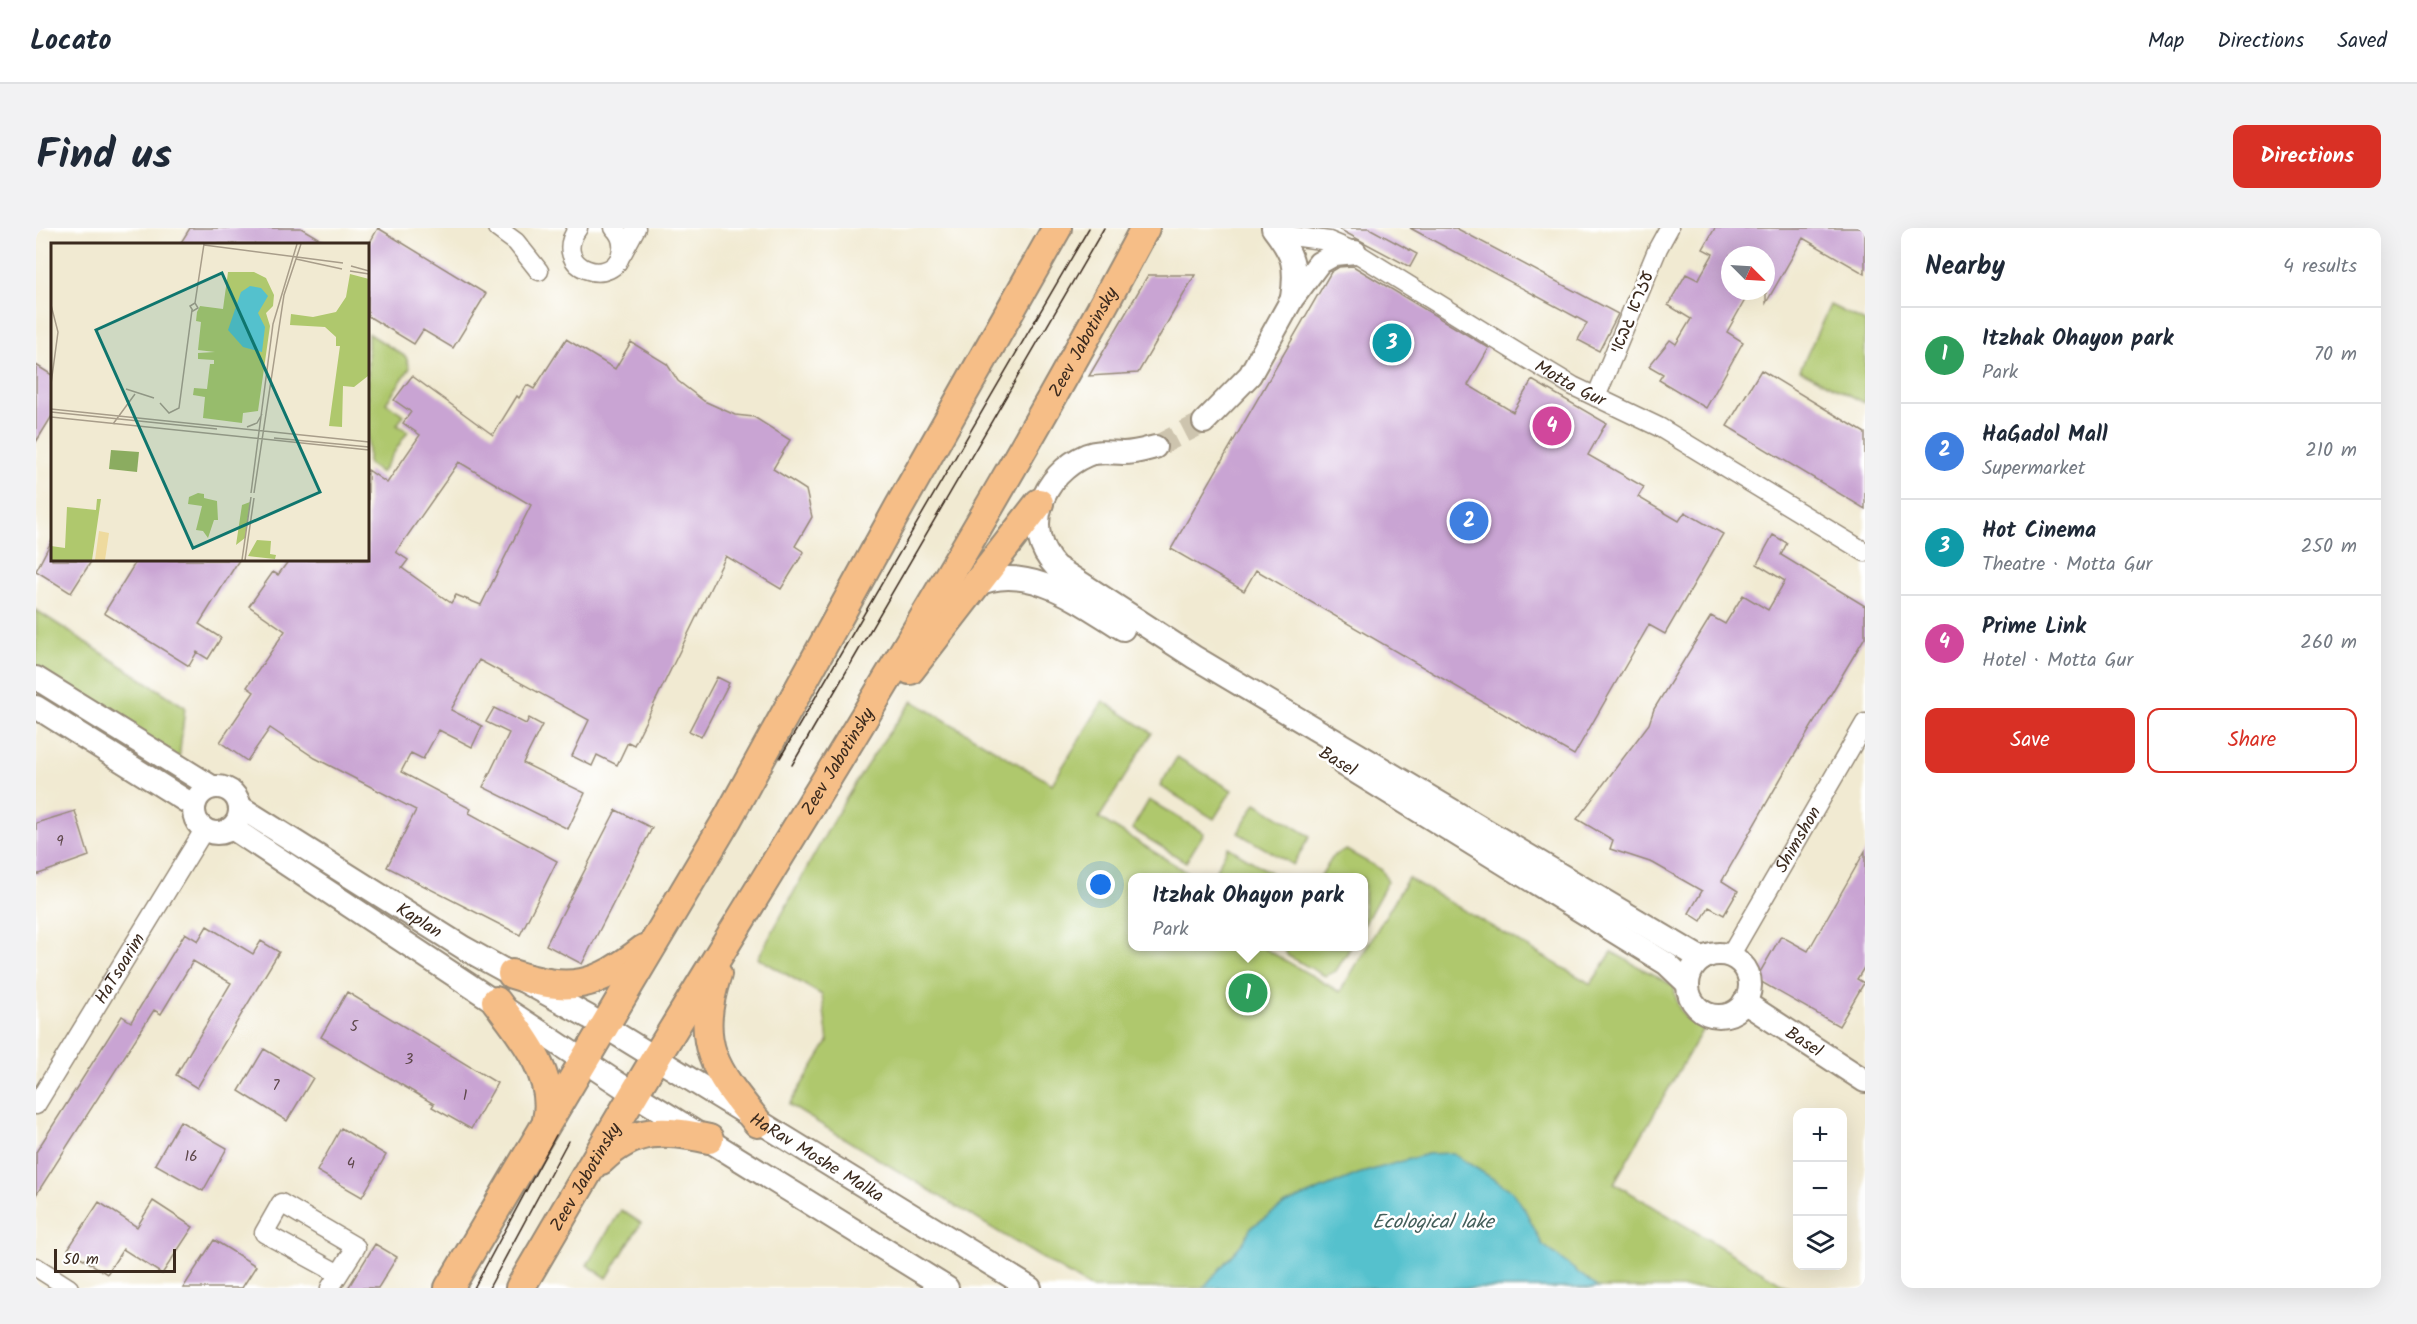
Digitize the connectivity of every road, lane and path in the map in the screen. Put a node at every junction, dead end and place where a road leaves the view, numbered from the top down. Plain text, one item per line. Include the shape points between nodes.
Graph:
1 (497, 228) edge
2 (578, 228) edge
3 (614, 228) edge
4 (636, 228) edge
5 (1057, 228) edge
6 (1145, 228) edge
7 (1669, 228) edge
8 (1275, 231) edge
9 (1355, 252) junction
10 (621, 255) junction
11 (539, 271) dead end
12 (1292, 299) junction
13 (1596, 397) junction
14 (1204, 422) tunnel mouth
15 (1155, 447) tunnel mouth
16 (1039, 503) junction
17 (1865, 552) edge
18 (974, 586) junction
19 (36, 678) edge
20 (36, 707) edge
21 (1865, 723) edge
22 (826, 782) junction
23 (212, 787) junction
24 (194, 806) junction
25 (236, 817) junction
26 (204, 830) junction
27 (657, 939) junction
28 (727, 944) junction
29 (1730, 956) junction
30 (1702, 958) junction
31 (512, 974) junction
32 (1688, 984) junction
33 (496, 1001) junction
34 (1744, 1002) junction
35 (603, 1027) junction
36 (656, 1058) junction
37 (583, 1059) junction
38 (1865, 1081) edge
39 (634, 1094) junction
40 (36, 1105) edge
41 (547, 1120) junction
42 (758, 1123) junction
43 (709, 1139) junction
44 (589, 1172) junction
45 (36, 1267) edge
46 (334, 1281) edge
47 (69, 1288) edge
48 (449, 1288) edge
49 (520, 1288) edge
50 (947, 1288) edge
51 (1030, 1288) edge

1 - 11 street via 516,242
2 - 10 street via 570,251 578,266 602,272
3 - 10 street via 621,239
4 - 10 street
5 - 27 main road
6 - 22 main road, Zeev Jabotinsky via 1084,341
7 - 13 street, עזרא גבאי
8 - 9 street, Motta Gur via 1329,241
8 - 12 street via 1296,272
9 - 12 street via 1335,254 1319,263
9 - 13 street, Motta Gur via 1513,351
12 - 14 street via 1250,375
13 - 17 street, Motta Gur via 1659,427
15 - 16 street via 1137,452 1089,454 1055,479
16 - 18 main road
16 - 30 street, Basel via 1040,545 1056,567 1204,663
18 - 22 main road
18 - 32 street, Basel via 997,578 1020,578 1075,599 1667,964
19 - 23 street
20 - 24 street
21 - 29 street, Shimshon
22 - 28 main road, Zeev Jabotinsky
23 - 24 street via 199,795
23 - 25 street via 233,793
24 - 26 street via 195,818
25 - 26 street via 218,834
25 - 31 street, Kaplan
25 - 33 street, Kaplan
26 - 40 street, HaTsoarim
27 - 31 main road via 596,981 541,983
27 - 35 main road
28 - 36 main road, Zeev Jabotinsky
28 - 42 main road via 709,1004 708,1042 721,1077
29 - 30 street
29 - 34 street via 1749,976
30 - 32 street via 1690,973
31 - 35 street, Kaplan
32 - 34 street via 1694,1004 1710,1015 1729,1014
33 - 37 street, Kaplan
33 - 41 main road via 527,1042 540,1069 549,1107
34 - 38 street, Basel
35 - 36 street, HaRav Moshe Malka
35 - 37 main road
36 - 39 main road, Zeev Jabotinsky
36 - 42 street, HaRav Moshe Malka
37 - 39 street
37 - 41 main road
39 - 43 street
39 - 44 main road, Zeev Jabotinsky
41 - 48 main road
42 - 51 street, HaRav Moshe Malka
43 - 44 main road via 651,1132 616,1146
43 - 50 street
44 - 49 main road, Zeev Jabotinsky
45 - 47 street
46 - 46 street via 264,1233 281,1203 356,1247

